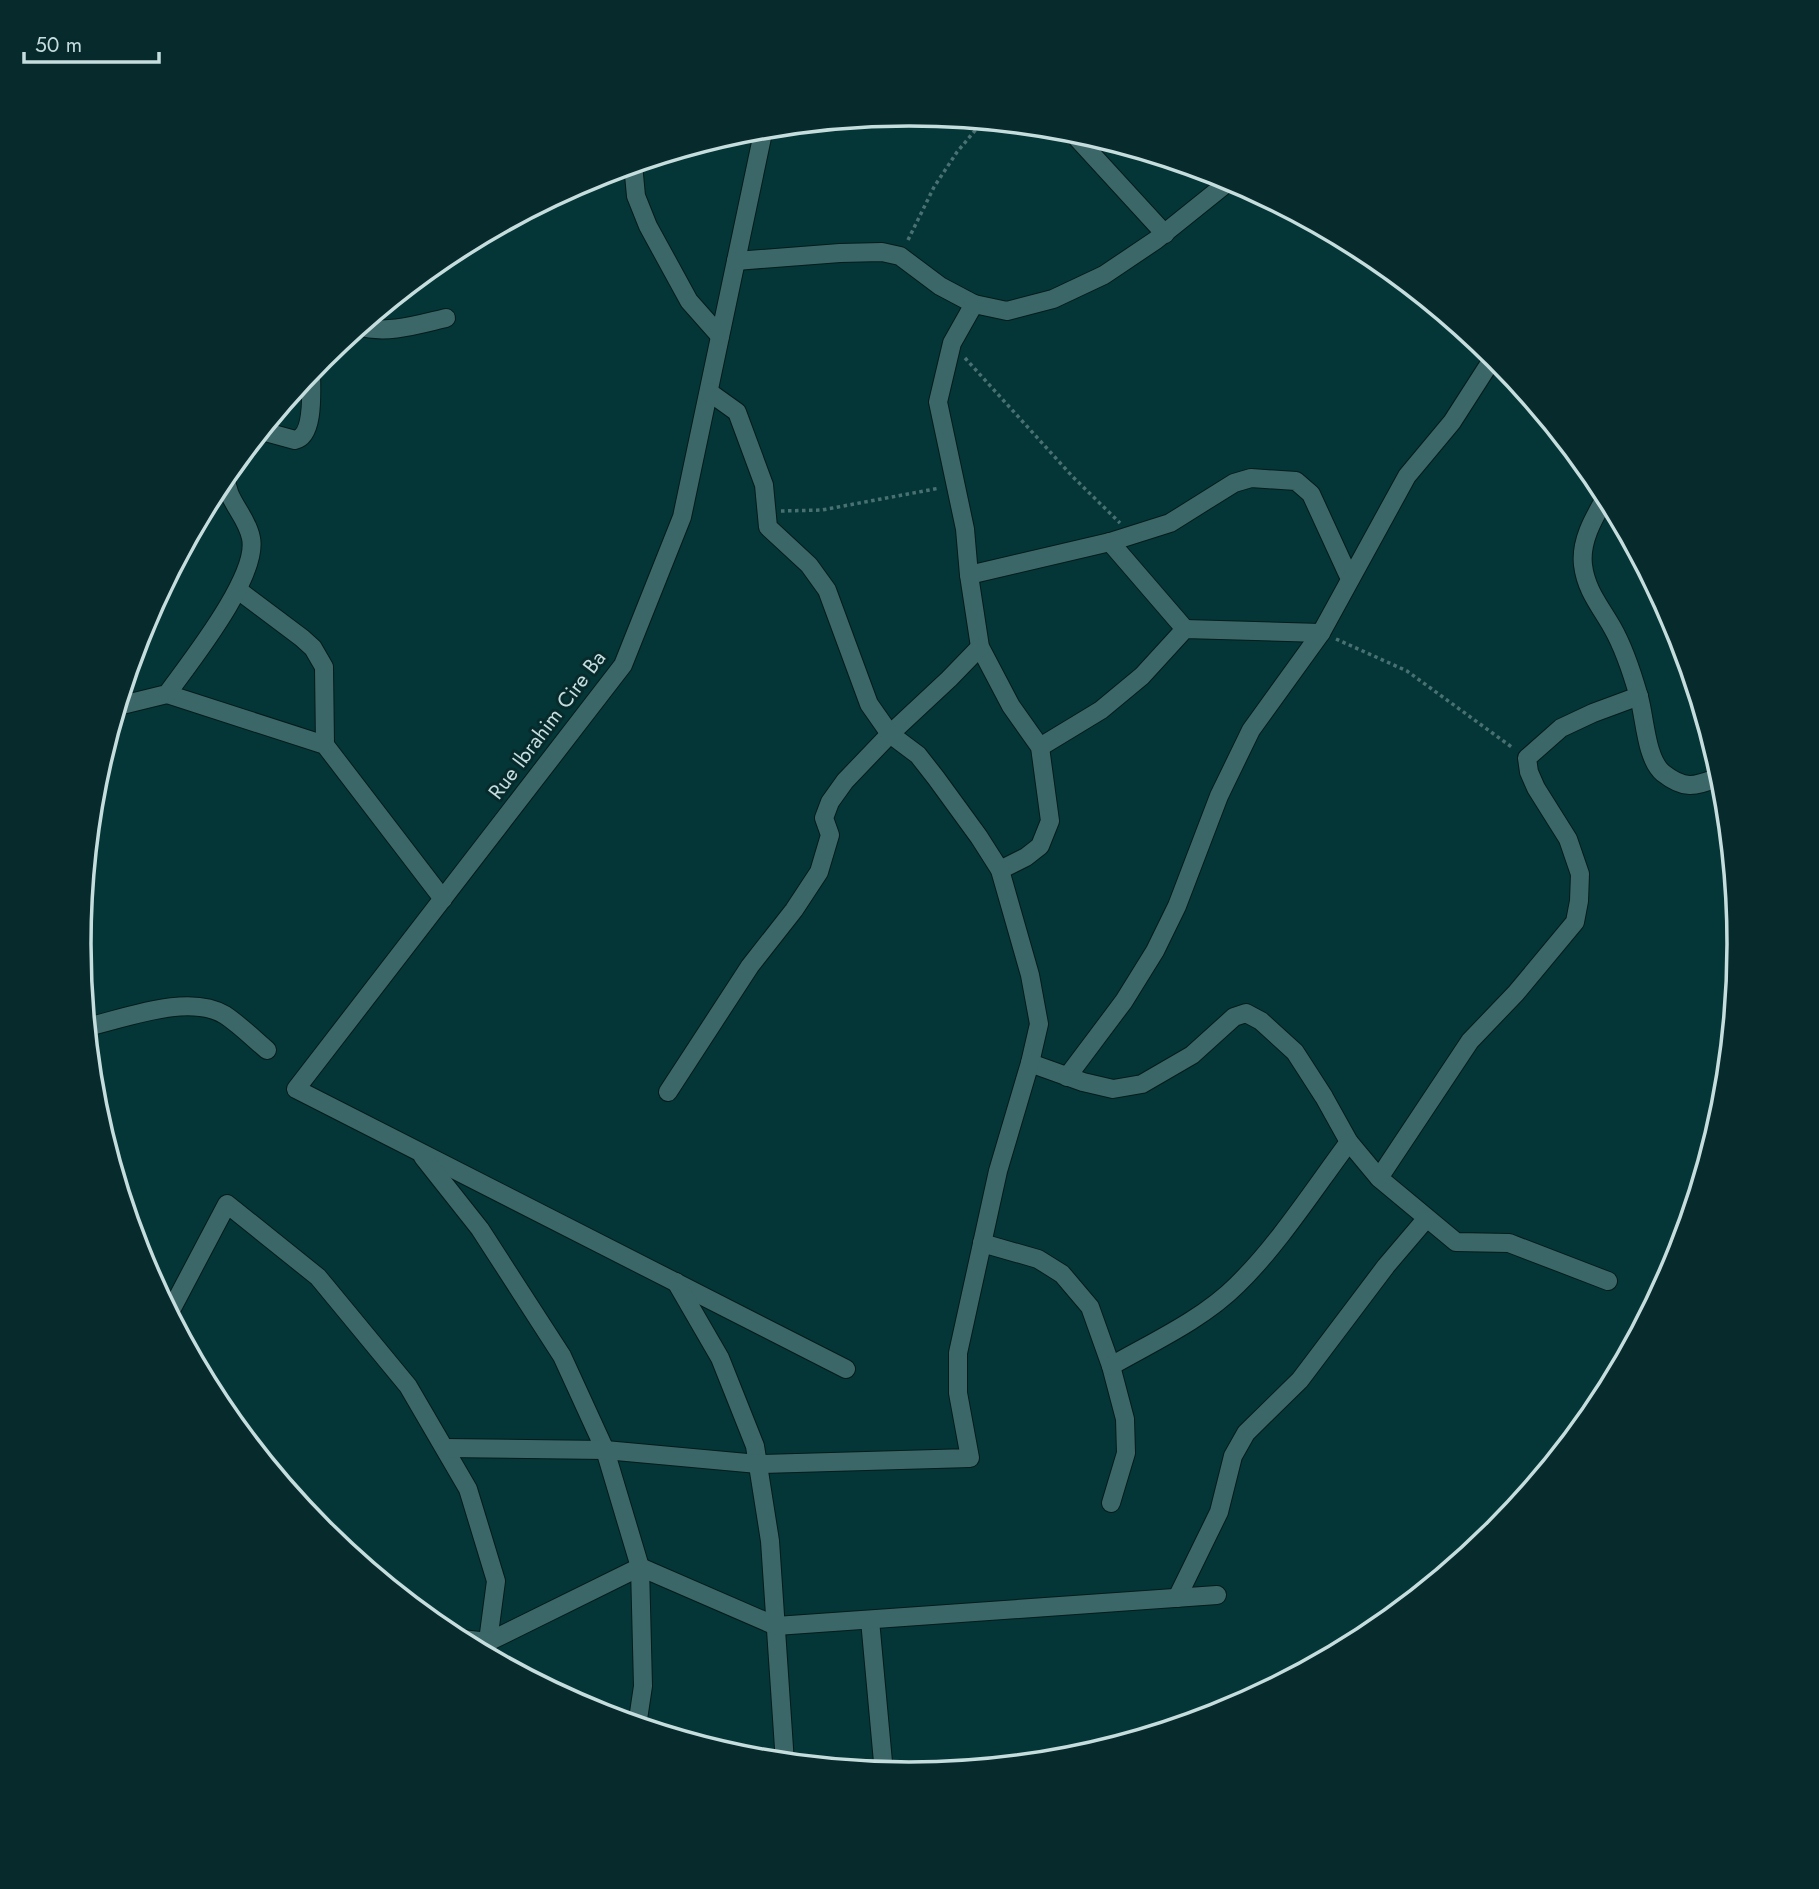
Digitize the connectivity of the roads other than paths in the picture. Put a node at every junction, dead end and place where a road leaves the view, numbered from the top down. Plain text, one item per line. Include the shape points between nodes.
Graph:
1 (762, 140) edge
2 (1084, 145) edge
3 (634, 174) edge
4 (1222, 187) edge
5 (1165, 234) junction
6 (736, 261) junction
7 (974, 304) junction
8 (446, 318) dead end
9 (369, 330) edge
10 (720, 336) junction
11 (1488, 366) edge
12 (311, 387) edge
13 (709, 392) junction
14 (271, 433) edge
15 (228, 492) edge
16 (1600, 506) edge
17 (1110, 542) junction
18 (969, 575) junction
19 (1350, 579) junction
20 (238, 590) junction
21 (1185, 629) junction
22 (1321, 633) junction
23 (980, 647) junction
24 (167, 694) junction
25 (1639, 696) junction
26 (127, 704) edge
27 (890, 734) junction
28 (325, 745) junction
29 (1040, 747) junction
30 (1711, 780) edge
31 (1000, 870) junction
32 (443, 899) junction
33 (96, 1025) edge
34 (267, 1051) dead end
35 (1030, 1063) junction
36 (1067, 1077) junction
37 (668, 1092) dead end
38 (1349, 1142) junction
39 (419, 1151) junction
40 (1379, 1178) junction
41 (1426, 1219) junction
42 (982, 1243) junction
43 (1608, 1281) dead end
44 (676, 1282) junction
45 (174, 1305) edge
46 (1111, 1366) junction
47 (846, 1369) dead end
48 (445, 1448) junction
49 (605, 1450) junction
50 (758, 1464) junction
51 (1111, 1503) dead end
52 (640, 1567) junction
53 (1217, 1595) dead end
54 (1177, 1598) junction
55 (870, 1620) junction
56 (776, 1626) junction
57 (488, 1645) edge
58 (491, 1647) edge
59 (638, 1717) edge
60 (784, 1753) edge
61 (883, 1762) edge

1 - 6 street, Rue Ibrahim Cire Ba
2 - 5 street
3 - 10 street via 636,196 648,226 689,301
4 - 5 street
5 - 7 street via 1104,275 1054,299 1007,312
6 - 7 street via 840,253 900,256
6 - 10 street, Rue Ibrahim Cire Ba
7 - 18 street via 951,343 938,402 965,529
8 - 9 street
10 - 13 street, Rue Ibrahim Cire Ba
11 - 19 street via 1452,422 1407,477
12 - 14 street via 306,434 295,440
13 - 27 street via 737,412 764,485 768,527 809,565 827,590 869,704
13 - 32 street, Rue Ibrahim Cire Ba via 682,517 623,665
15 - 20 street via 251,536 253,551
16 - 25 street via 1587,533 1582,562 1588,589 1614,630
17 - 18 street
17 - 19 street via 1170,523 1234,483 1251,478 1296,481 1311,494
17 - 21 street
18 - 23 street
19 - 22 street
20 - 24 street
20 - 28 street via 302,638 324,667
21 - 22 street
21 - 29 street via 1142,676 1101,710
22 - 36 street via 1251,730 1155,951
23 - 27 street
23 - 29 street via 1011,706
24 - 26 street
24 - 28 street
25 - 30 street via 1651,755 1661,772 1692,787
25 - 40 street via 1561,728 1527,758 1536,788 1568,839 1580,874 1575,922 1470,1041
27 - 31 street via 918,755
27 - 37 street via 830,802 824,818 830,835 819,872 750,966
28 - 32 street
29 - 31 street via 1050,821 1046,836 1026,857
31 - 35 street via 1039,1024
32 - 39 street, Rue Ibrahim Cire Ba via 296,1089
33 - 34 street via 181,1005 199,1006 224,1014
35 - 36 street
35 - 42 street
36 - 38 street via 1114,1089 1142,1084 1192,1055 1234,1017 1246,1013 1295,1052
38 - 40 street
38 - 46 street via 1236,1287 1185,1324
39 - 44 street
39 - 49 street via 480,1229 562,1356
40 - 41 street
41 - 43 street via 1456,1242 1509,1243
41 - 54 street via 1300,1380 1246,1433 1233,1456 1219,1512
42 - 46 street via 1038,1259 1062,1274 1090,1307
42 - 50 street via 958,1353 958,1393 970,1458
44 - 47 street
44 - 50 street via 720,1358
45 - 48 street via 227,1204 318,1277 408,1386
46 - 51 street via 1125,1419 1126,1453
48 - 49 street
48 - 57 street via 468,1489 496,1581
49 - 50 street
49 - 52 street
50 - 56 street
52 - 56 street
52 - 58 street
52 - 59 street via 643,1686
53 - 54 street
54 - 55 street
55 - 56 street
55 - 61 street
56 - 60 street

